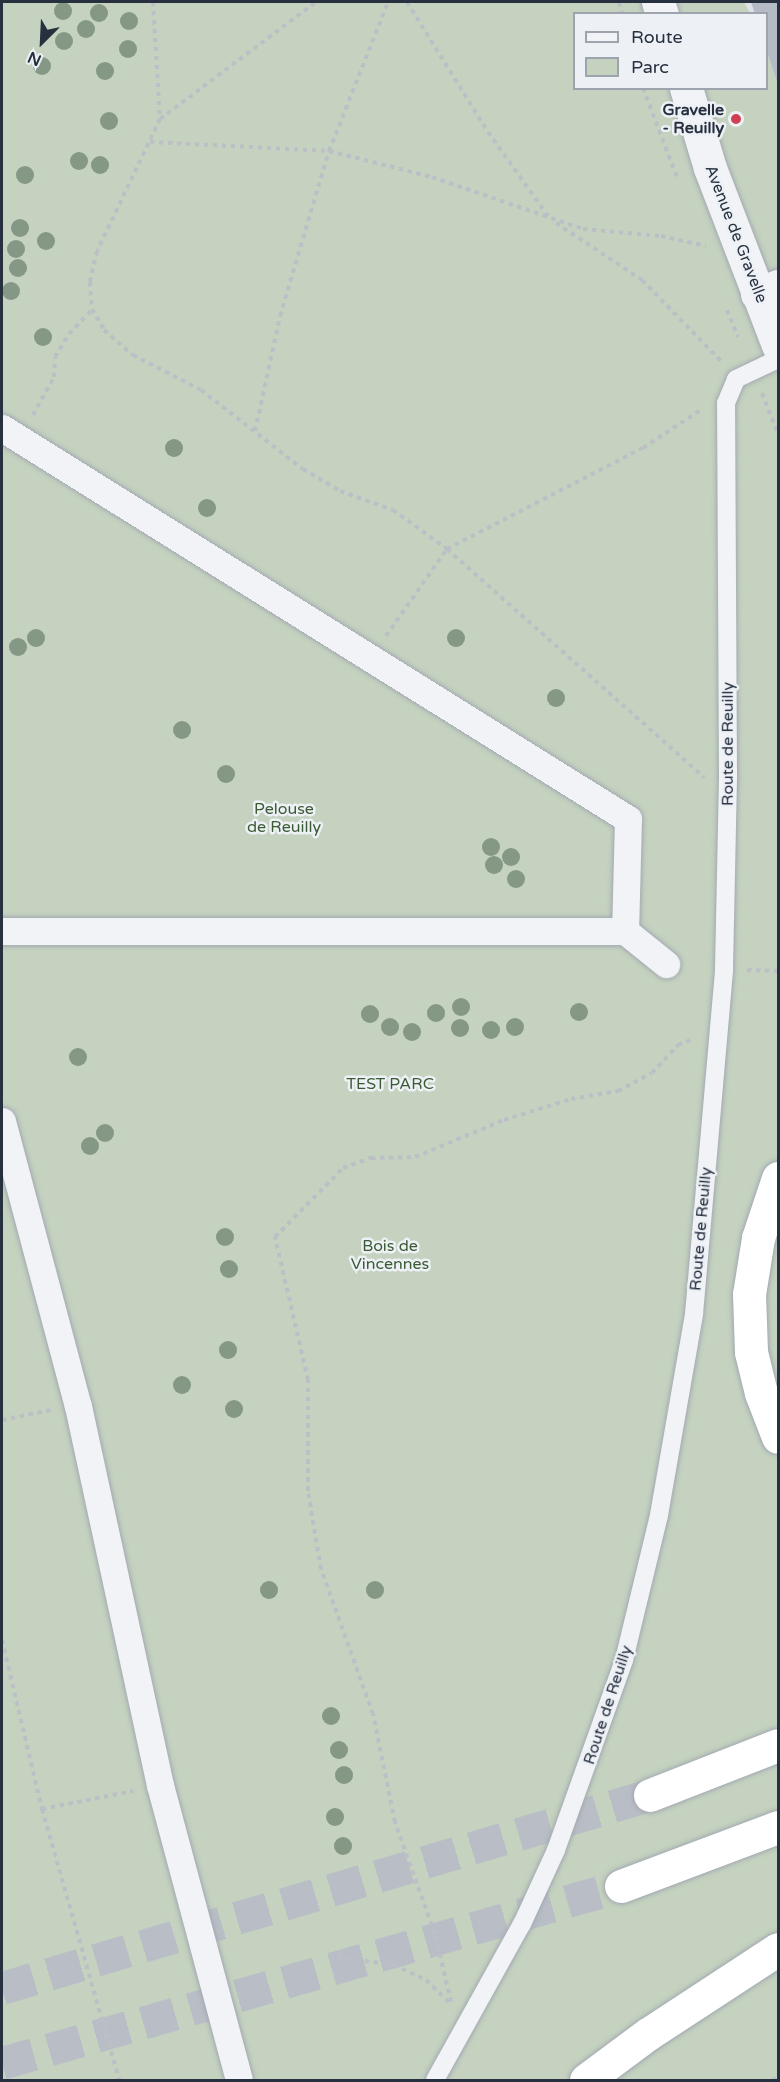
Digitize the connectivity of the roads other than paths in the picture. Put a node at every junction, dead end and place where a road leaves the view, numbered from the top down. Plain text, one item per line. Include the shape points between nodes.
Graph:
1 (687, 90) edge
2 (768, 290) edge
3 (778, 345) edge
4 (778, 359) edge
5 (11, 434) edge
6 (2, 931) edge
7 (625, 931) junction
8 (666, 964) dead end
9 (2, 1121) edge
10 (778, 1178) edge
11 (778, 1437) edge
12 (778, 1744) edge
13 (650, 1795) tunnel mouth
14 (778, 1827) edge
15 (621, 1886) tunnel mouth
16 (778, 1949) edge
17 (239, 2080) edge
18 (435, 2080) edge
19 (586, 2080) edge

1 - 2 street, Avenue de Gravelle via 734,234
2 - 3 street, Avenue de Gravelle
4 - 18 lane, Route de Reuilly via 736,379 726,403 728,774 724,969 694,1314 659,1515 637,1614 556,1850 522,1924
5 - 7 street via 628,819
6 - 7 street
7 - 8 street
9 - 17 street via 78,1406 160,1785
10 - 11 highway via 758,1238 749,1294 751,1352 760,1393
12 - 13 highway
14 - 15 highway
16 - 19 highway via 648,2034

